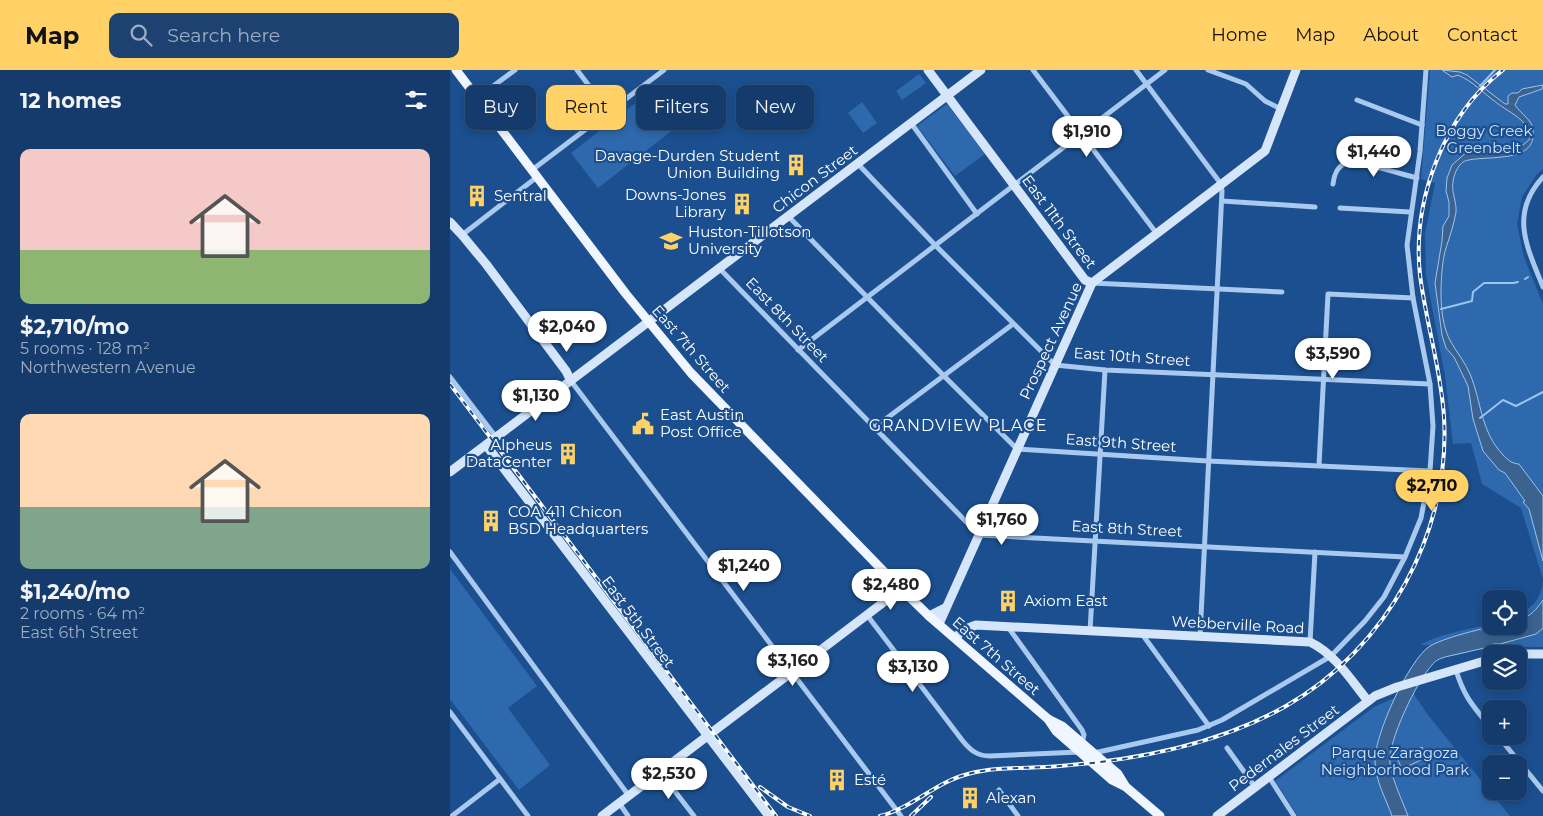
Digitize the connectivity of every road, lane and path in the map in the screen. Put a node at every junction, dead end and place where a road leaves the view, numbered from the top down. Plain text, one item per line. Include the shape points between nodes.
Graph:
1 (456, 70) edge
2 (515, 70) edge
3 (577, 70) edge
4 (664, 70) edge
5 (928, 70) edge
6 (981, 70) edge
7 (1033, 70) edge
8 (1136, 70) edge
9 (1165, 70) edge
10 (1208, 70) edge
11 (1296, 70) edge
12 (1426, 70) edge
13 (1147, 83) junction
14 (467, 85) edge
15 (495, 85) edge
16 (588, 85) edge
17 (947, 96) junction
18 (626, 99) edge
19 (1357, 100) dead end
20 (1281, 109) junction
21 (911, 124) junction
22 (1422, 125) junction
23 (502, 130) edge
24 (587, 130) edge
25 (1082, 134) junction
26 (858, 164) junction
27 (535, 173) junction
28 (1543, 177) edge
29 (1416, 178) junction
30 (1221, 184) junction
31 (1333, 184) dead end
32 (1014, 185) junction
33 (1222, 201) junction
34 (1315, 207) dead end
35 (1340, 208) dead end
36 (1410, 212) junction
37 (978, 214) junction
38 (788, 217) junction
39 (450, 222) edge
40 (462, 234) junction
41 (1157, 234) junction
42 (935, 245) junction
43 (1543, 267) edge
44 (719, 268) junction
45 (1536, 270) junction
46 (1092, 283) junction
47 (1543, 287) edge
48 (1218, 289) junction
49 (1282, 292) dead end
50 (866, 298) junction
51 (1413, 298) junction
52 (648, 321) junction
53 (1013, 324) junction
54 (798, 350) junction
55 (1055, 365) junction
56 (1105, 370) junction
57 (1214, 375) junction
58 (944, 376) junction
59 (450, 377) edge
60 (1323, 379) junction
61 (571, 381) junction
62 (1430, 384) junction
63 (875, 428) junction
64 (496, 438) junction
65 (486, 444) junction
66 (1017, 449) junction
67 (1100, 454) junction
68 (1208, 460) junction
69 (1319, 465) junction
70 (1430, 471) junction
71 (450, 472) edge
72 (979, 535) junction
73 (1095, 540) junction
74 (1205, 546) junction
75 (450, 552) edge
76 (1315, 552) junction
77 (1405, 557) junction
78 (901, 589) junction
79 (945, 608) junction
80 (867, 615) junction
81 (929, 616) junction
82 (939, 624) junction
83 (1008, 627) junction
84 (1090, 631) junction
85 (1142, 634) junction
86 (1200, 637) junction
87 (955, 638) junction
88 (1310, 642) junction
89 (1527, 654) edge
90 (1543, 654) edge
91 (1331, 656) junction
92 (1482, 662) edge
93 (1456, 670) junction
94 (792, 672) junction
95 (1368, 701) junction
96 (450, 712) edge
97 (1482, 717) edge
98 (1209, 726) junction
99 (708, 736) junction
100 (1505, 745) edge
101 (1081, 748) junction
102 (1227, 748) dead end
103 (1094, 753) junction
104 (660, 772) junction
105 (1269, 777) junction
106 (500, 779) junction
107 (1126, 787) junction
108 (1255, 787) junction
109 (999, 790) dead end
110 (1543, 791) edge
111 (629, 796) junction
112 (619, 804) junction
113 (452, 816) edge
114 (528, 816) edge
115 (602, 816) edge
116 (628, 816) edge
117 (694, 816) edge
118 (769, 816) edge
119 (901, 816) edge
120 (1018, 816) edge
121 (1160, 816) edge
122 (1217, 816) edge
123 (1294, 816) edge

1 - 14 main road, East 7th Street
2 - 15 street
3 - 16 street
4 - 18 street
5 - 17 street, East 11th Street
6 - 17 street, Chicon Street
7 - 25 street
8 - 13 street
9 - 13 street
10 - 20 street via 1246,84 1265,101
11 - 20 street
12 - 22 street
13 - 25 street
13 - 30 street
17 - 21 street, Chicon Street
17 - 32 street, East 11th Street
19 - 22 street
20 - 30 street, Prospect Avenue via 1265,151
21 - 26 street, Chicon Street
21 - 37 street
22 - 29 street
23 - 27 main road, East 7th Street
24 - 27 street
25 - 32 street
25 - 41 street
26 - 38 street, Chicon Street
26 - 42 street, East 10th Street
27 - 40 street
27 - 52 main road, East 7th Street
28 - 45 street via 1528,197 1524,213 1524,237
29 - 31 street via 1352,162 1336,171
29 - 36 street
30 - 33 street
30 - 41 street, Prospect Avenue
32 - 37 street
32 - 46 street, East 11th Street via 1085,280
33 - 34 street
33 - 48 street
35 - 36 street
36 - 51 street via 1407,245
37 - 42 street
38 - 44 street, Chicon Street
38 - 50 street
39 - 40 street
40 - 61 street
41 - 46 street, Prospect Avenue
42 - 50 street
42 - 53 street, East 10th Street
43 - 45 street
44 - 52 street, Chicon Street
44 - 54 street, East 8th Street
45 - 47 street
46 - 48 street, East 11th Street
46 - 55 street, Prospect Avenue
48 - 49 street, East 11th Street
48 - 57 street
50 - 54 street
50 - 58 street
51 - 60 street via 1328,294
51 - 62 street
52 - 61 street, Chicon Street
52 - 78 main road, East 7th Street via 691,373
53 - 55 street, East 10th Street
53 - 58 street
54 - 63 street, East 8th Street
55 - 56 street, East 10th Street
55 - 66 street, Prospect Avenue
56 - 57 street, East 10th Street
56 - 67 street
57 - 60 street, East 10th Street
57 - 68 street
58 - 63 street
58 - 66 street
59 - 64 street
60 - 62 street, East 10th Street
60 - 69 street
61 - 64 street, Chicon Street
61 - 94 street
62 - 70 street via 1433,426
63 - 72 street, East 8th Street
64 - 65 street, Chicon Street
65 - 71 street, Chicon Street
65 - 99 street, East 5th Street
66 - 67 street, East 9th Street
66 - 72 street, Prospect Avenue
67 - 68 street, East 9th Street
67 - 73 street
68 - 69 street, East 9th Street
68 - 74 street
69 - 70 street, East 9th Street
70 - 77 street via 1421,518
72 - 73 street, East 8th Street
72 - 79 street, Prospect Avenue
73 - 74 street, East 8th Street
73 - 84 street
74 - 76 street, East 8th Street
74 - 86 street
75 - 111 street
76 - 77 street, East 8th Street
76 - 88 street
77 - 91 street via 1384,597 1365,622
78 - 80 street
78 - 81 main road, East 7th Street
79 - 81 street
79 - 82 street, Prospect Avenue
80 - 94 street
80 - 101 street via 976,754 990,756
81 - 82 main road, East 7th Street
82 - 87 main road, East 7th Street
83 - 84 street, Webberville Road
83 - 87 street, Webberville Road via 969,626
83 - 101 street via 1082,730
84 - 85 street, Webberville Road
85 - 86 street, Webberville Road
85 - 98 street
86 - 88 street, Webberville Road
87 - 101 main road, East 7th Street via 1048,719 1056,731
88 - 91 street, Webberville Road
89 - 90 street
91 - 95 street, Webberville Road
91 - 98 street
92 - 93 street
93 - 95 street via 1402,686
93 - 97 street via 1461,688
94 - 99 street
94 - 119 street
95 - 105 street, Pedernales Street
96 - 106 street
98 - 103 street
99 - 104 street
99 - 118 street, East 5th Street
100 - 110 street
101 - 103 main road, East 7th Street
101 - 107 main road, East 7th Street via 1112,780
102 - 108 street
103 - 107 main road, East 7th Street via 1118,774
104 - 111 street
104 - 117 street
105 - 108 street, Pedernales Street
105 - 123 street
106 - 113 street
106 - 114 street
107 - 121 main road, East 7th Street
108 - 122 street, Pedernales Street
109 - 120 street
111 - 112 street
112 - 115 street
112 - 116 street

